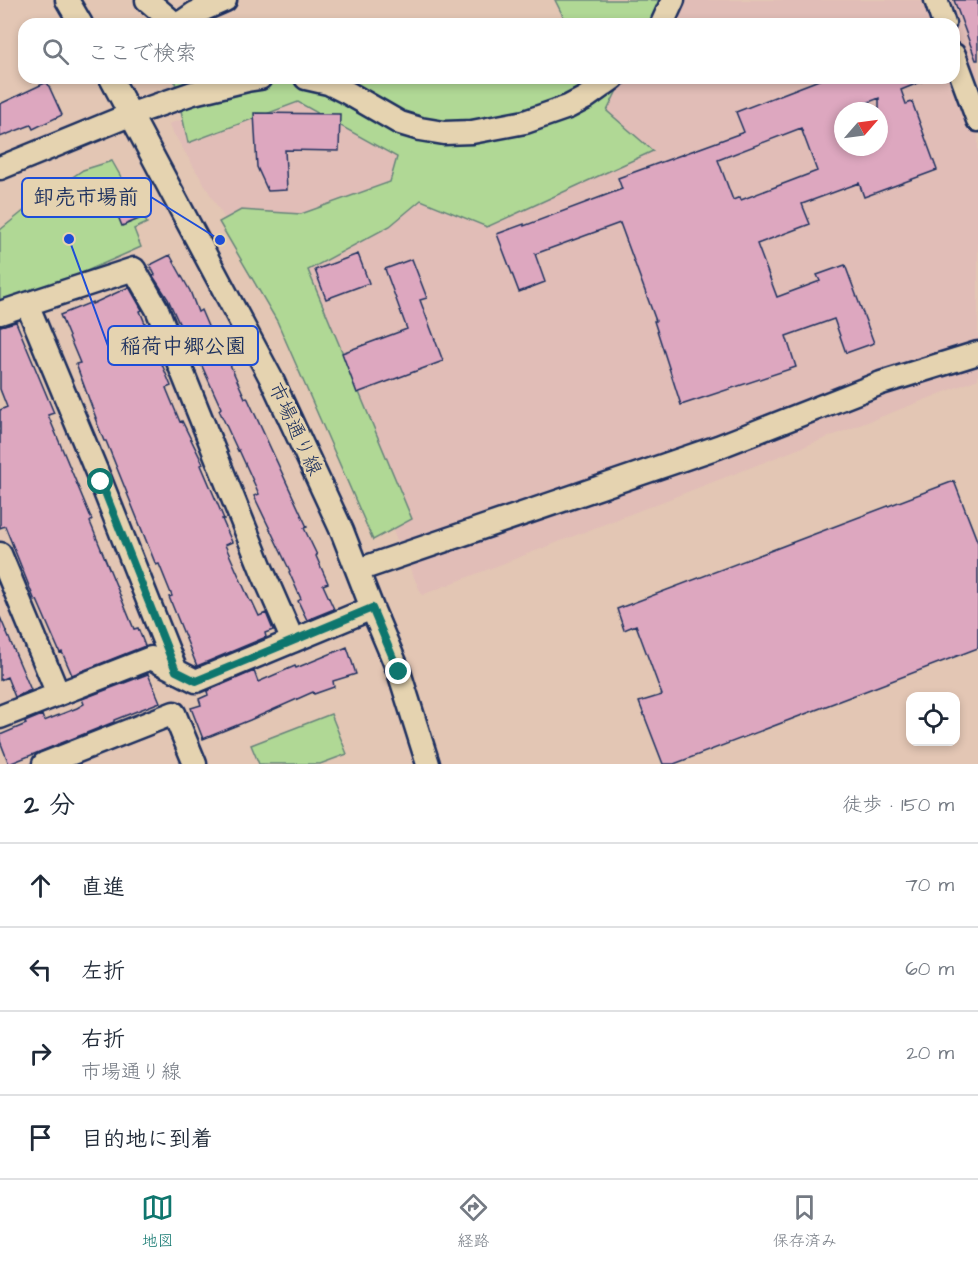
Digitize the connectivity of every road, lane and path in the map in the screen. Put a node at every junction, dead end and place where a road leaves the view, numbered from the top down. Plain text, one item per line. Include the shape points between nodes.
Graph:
1 (67, 0) edge
2 (147, 0) edge
3 (225, 0) edge
4 (673, 0) edge
5 (936, 0) edge
6 (78, 18) edge
7 (170, 18) edge
8 (187, 18) edge
9 (665, 18) edge
10 (942, 18) edge
11 (960, 71) edge
12 (114, 84) edge
13 (230, 84) edge
14 (330, 84) edge
15 (605, 84) edge
16 (132, 114) junction
17 (978, 120) edge
18 (1, 167) edge
19 (27, 304) junction
20 (0, 313) edge
21 (978, 353) edge
22 (0, 554) edge
23 (358, 570) junction
24 (372, 608) junction
25 (293, 641) junction
26 (176, 671) junction
27 (58, 694) junction
28 (0, 717) edge
29 (44, 764) edge
30 (195, 764) edge
31 (428, 764) edge

1 - 6 street
2 - 7 street
3 - 8 street
4 - 9 street
5 - 10 street
11 - 17 street
12 - 16 street, 市場通り線
13 - 16 street
14 - 15 street via 400,123 444,133 525,122 568,107
16 - 18 street
16 - 23 street, 市場通り線 via 272,380
19 - 20 street
19 - 25 street via 134,268 158,309
19 - 26 street
21 - 23 street via 880,382 718,447
22 - 27 street
23 - 24 street, 市場通り線
24 - 25 street
24 - 31 street, 市場通り線 via 399,672
25 - 26 street via 196,681
26 - 27 street via 152,658
27 - 28 street
29 - 30 street via 174,714

